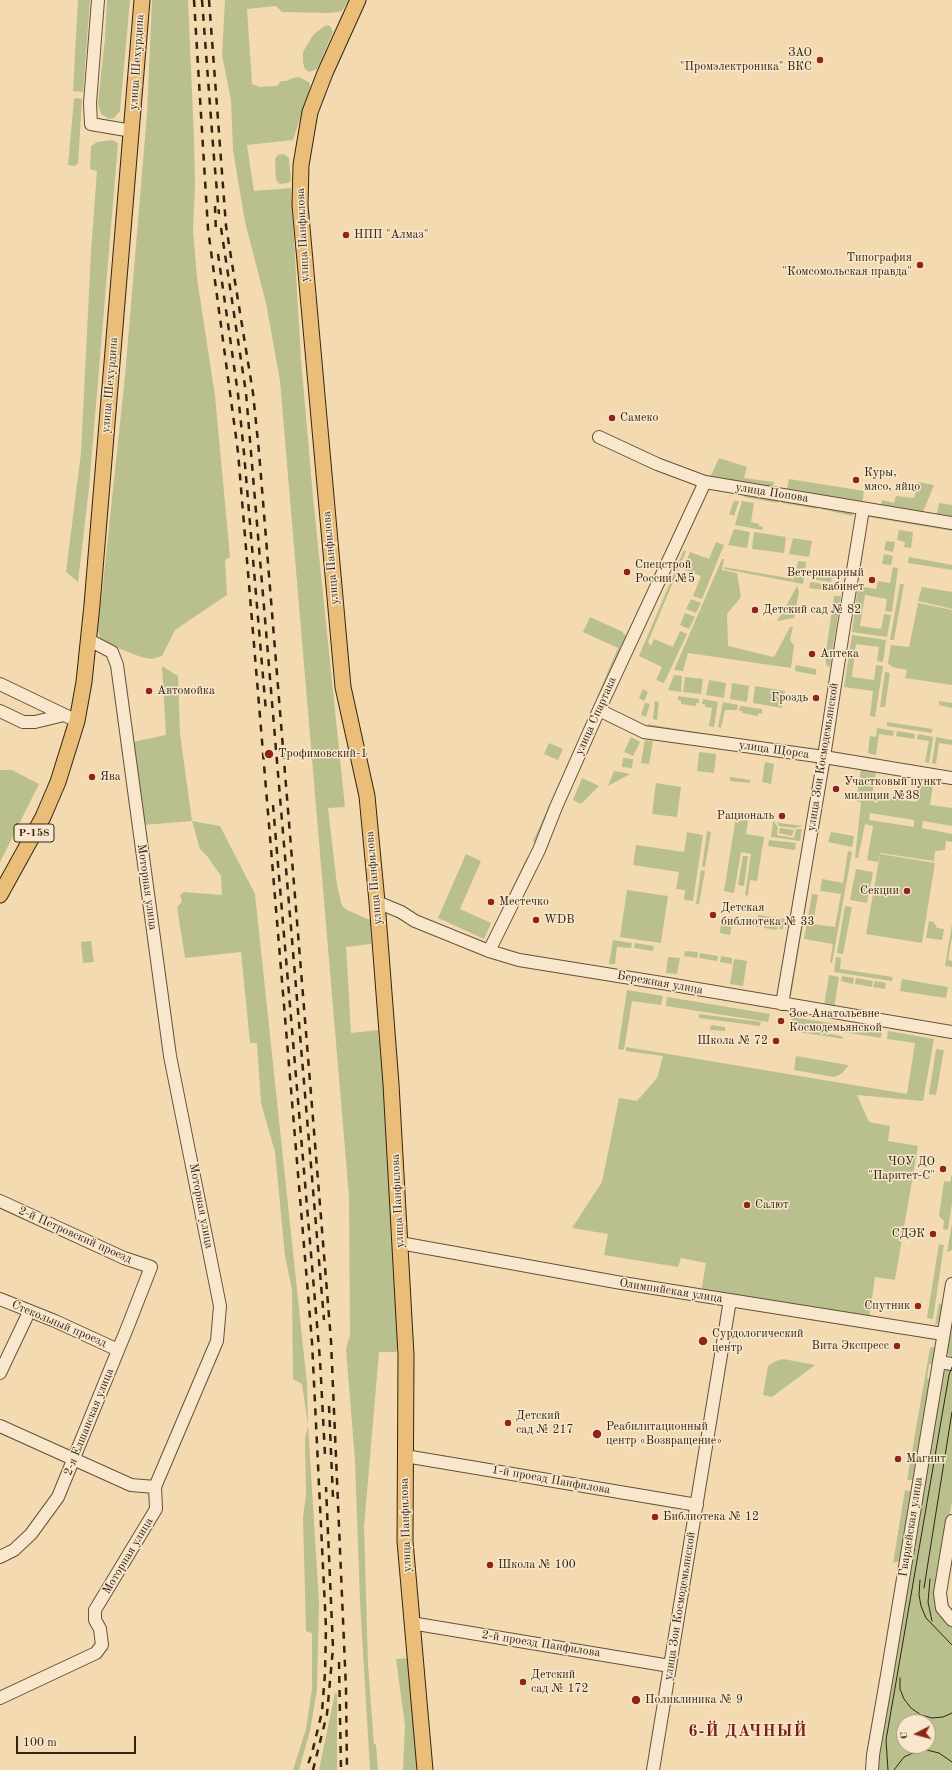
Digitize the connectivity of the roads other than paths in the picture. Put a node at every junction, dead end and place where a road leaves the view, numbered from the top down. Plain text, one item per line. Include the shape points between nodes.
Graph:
1 (98, 0) edge
2 (142, 0) edge
3 (358, 0) edge
4 (132, 131) junction
5 (599, 437) dead end
6 (705, 482) junction
7 (863, 509) junction
8 (952, 523) edge
9 (89, 640) junction
10 (0, 684) edge
11 (599, 710) junction
12 (0, 711) edge
13 (71, 718) junction
14 (824, 757) junction
15 (952, 778) edge
16 (0, 895) edge
17 (377, 902) junction
18 (489, 950) junction
19 (782, 1004) junction
20 (952, 1032) edge
21 (0, 1201) edge
22 (400, 1243) junction
23 (151, 1267) joint
24 (952, 1284) edge
25 (0, 1299) edge
26 (730, 1300) junction
27 (29, 1312) junction
28 (943, 1334) junction
29 (118, 1350) junction
30 (939, 1362) junction
31 (952, 1364) edge
32 (0, 1373) edge
33 (0, 1426) edge
34 (405, 1456) junction
35 (73, 1460) junction
36 (155, 1487) junction
37 (696, 1505) junction
38 (952, 1521) edge
39 (0, 1557) edge
40 (952, 1620) edge
41 (412, 1623) junction
42 (670, 1666) junction
43 (0, 1698) edge
44 (425, 1770) edge
45 (653, 1770) edge
46 (872, 1770) edge

1 - 4 street via 90,103 91,124
2 - 4 main road, улица Шехурдина
3 - 17 main road, улица Панфилова via 310,112 301,165 300,206 343,687 367,796
4 - 9 main road, улица Шехурдина
5 - 6 street, улица Попова via 657,464
6 - 7 street, улица Попова
6 - 11 street, улица Спартака
7 - 8 street, улица Попова
7 - 14 street, улица Зои Космодемьянской
9 - 13 main road, улица Шехурдина
9 - 36 street, Моторная улица via 112,652 117,665 170,1056 220,1306 217,1341
10 - 13 street
11 - 14 street, улица Щорса via 644,732
11 - 18 street, улица Спартака via 539,850
12 - 13 street via 23,722
13 - 16 main road, улица Шехурдина / Р-158 via 62,768 43,816
14 - 15 street, улица Щорса
14 - 19 street, улица Зои Космодемьянской
17 - 18 street, Бережная улица via 415,921
17 - 22 main road, улица Панфилова
18 - 19 street, Бережная улица via 519,960
19 - 20 street, Бережная улица
21 - 23 street, 2-й Петровский проезд via 124,1258
22 - 26 street, Олимпийская улица
22 - 34 main road, улица Панфилова via 406,1355
23 - 29 street, 2-я Елшанская улица
24 - 28 street, Гвардейская улица
25 - 27 street, Стекольный проезд
26 - 28 street, Олимпийская улица
26 - 37 street, улица Зои Космодемьянской
27 - 29 street, Стекольный проезд
27 - 32 street
28 - 30 street, Гвардейская улица
29 - 35 street, 2-я Елшанская улица
30 - 31 street
30 - 46 street, Гвардейская улица
33 - 35 street
34 - 37 street, 1-й проезд Панфилова
34 - 41 main road, улица Панфилова via 405,1541
35 - 36 street via 131,1485
35 - 39 street, 2-я Елшанская улица via 58,1497 47,1513 14,1550
36 - 43 street, Моторная улица via 156,1509 95,1610 102,1645 96,1653
37 - 42 street, улица Зои Космодемьянской
38 - 40 street via 940,1593 942,1608
41 - 42 street, 2-й проезд Панфилова
41 - 44 main road, улица Панфилова
42 - 45 street, улица Зои Космодемьянской

